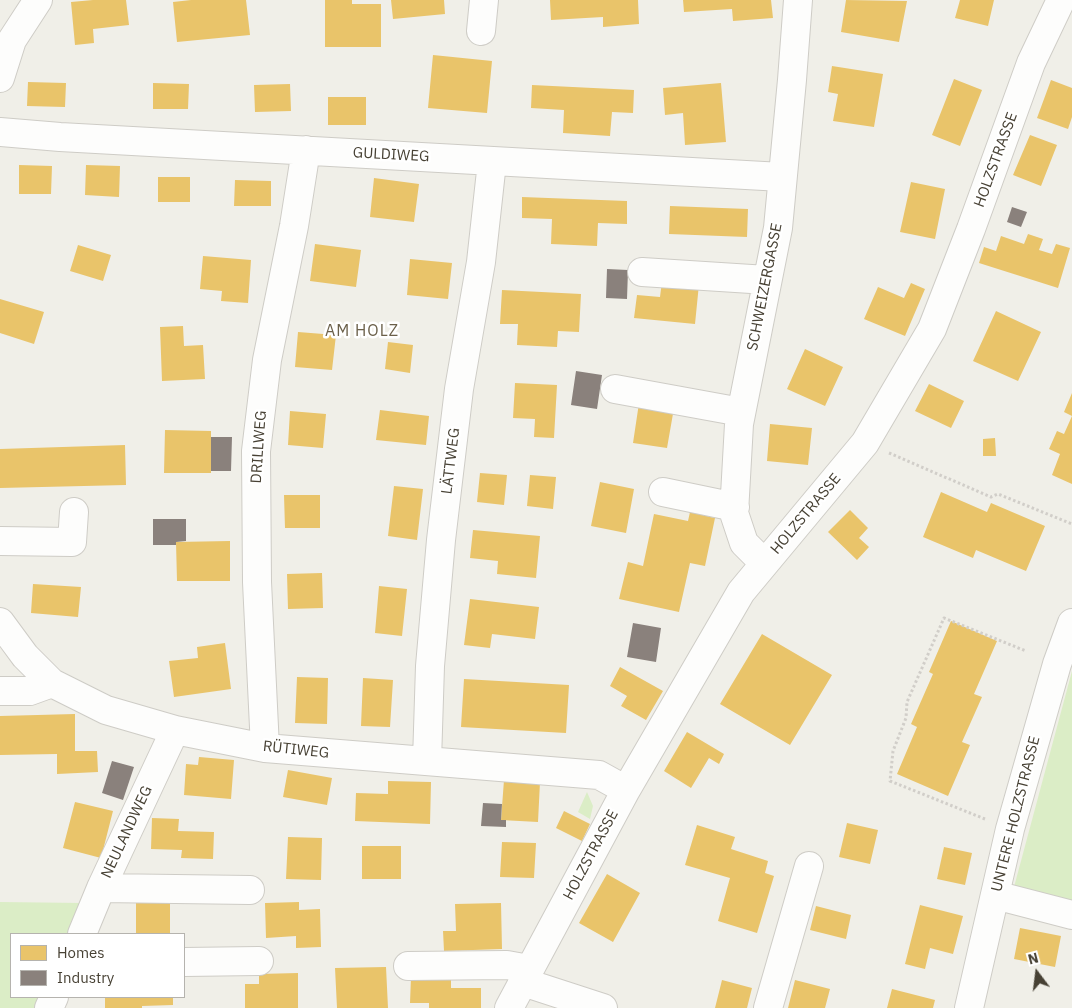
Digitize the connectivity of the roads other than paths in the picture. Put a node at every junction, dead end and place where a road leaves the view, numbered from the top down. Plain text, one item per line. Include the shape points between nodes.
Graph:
1 (38, 0) edge
2 (484, 0) edge
3 (798, 0) edge
4 (1061, 0) edge
5 (481, 31) dead end
6 (0, 78) edge
7 (0, 132) edge
8 (306, 150) junction
9 (492, 162) junction
10 (782, 177) junction
11 (642, 272) dead end
12 (767, 280) junction
13 (615, 389) dead end
14 (741, 412) junction
15 (663, 492) dead end
16 (735, 507) junction
17 (74, 512) dead end
18 (0, 541) edge
19 (764, 563) junction
20 (0, 622) edge
21 (1072, 623) edge
22 (52, 683) junction
23 (0, 692) edge
24 (175, 730) junction
25 (265, 748) junction
26 (427, 761) junction
27 (626, 790) junction
28 (809, 866) dead end
29 (101, 888) junction
30 (250, 890) dead end
31 (995, 895) junction
32 (1072, 915) edge
33 (82, 933) edge
34 (259, 961) dead end
35 (185, 962) edge
36 (408, 966) dead end
37 (526, 975) junction
38 (509, 1008) edge
39 (603, 1008) edge
40 (768, 1008) edge
41 (969, 1008) edge

1 - 6 street via 12,40
2 - 5 street
3 - 10 street, SCHWEIZERGASSE
4 - 19 street, HOLZSTRASSE via 1031,63 932,329 865,443
7 - 8 street, GULDIWEG
8 - 9 street, GULDIWEG
8 - 25 street, DRILLWEG via 267,360 256,451 257,582
9 - 10 street, GULDIWEG
9 - 26 street, LÄTTWEG via 441,540 430,666
10 - 12 street, SCHWEIZERGASSE via 778,228
11 - 12 street
12 - 14 street, SCHWEIZERGASSE
13 - 14 street
14 - 16 street, SCHWEIZERGASSE
15 - 16 street
16 - 19 street, SCHWEIZERGASSE via 744,543
17 - 18 street via 72,542
19 - 27 street, HOLZSTRASSE via 741,592
20 - 22 street, RÜTIWEG via 25,656
21 - 31 street, UNTERE HOLZSTRASSE via 1054,672
22 - 23 street via 30,691
22 - 24 street, RÜTIWEG via 106,710
24 - 25 street, RÜTIWEG
24 - 29 street, NEULANDWEG
25 - 26 street, RÜTIWEG
26 - 27 street, RÜTIWEG via 599,775
27 - 37 street, HOLZSTRASSE
28 - 40 street
29 - 30 street
29 - 33 street, NEULANDWEG
31 - 32 street
31 - 41 street, UNTERE HOLZSTRASSE
34 - 35 street
36 - 37 street via 507,965
37 - 38 street, HOLZSTRASSE
37 - 39 street

